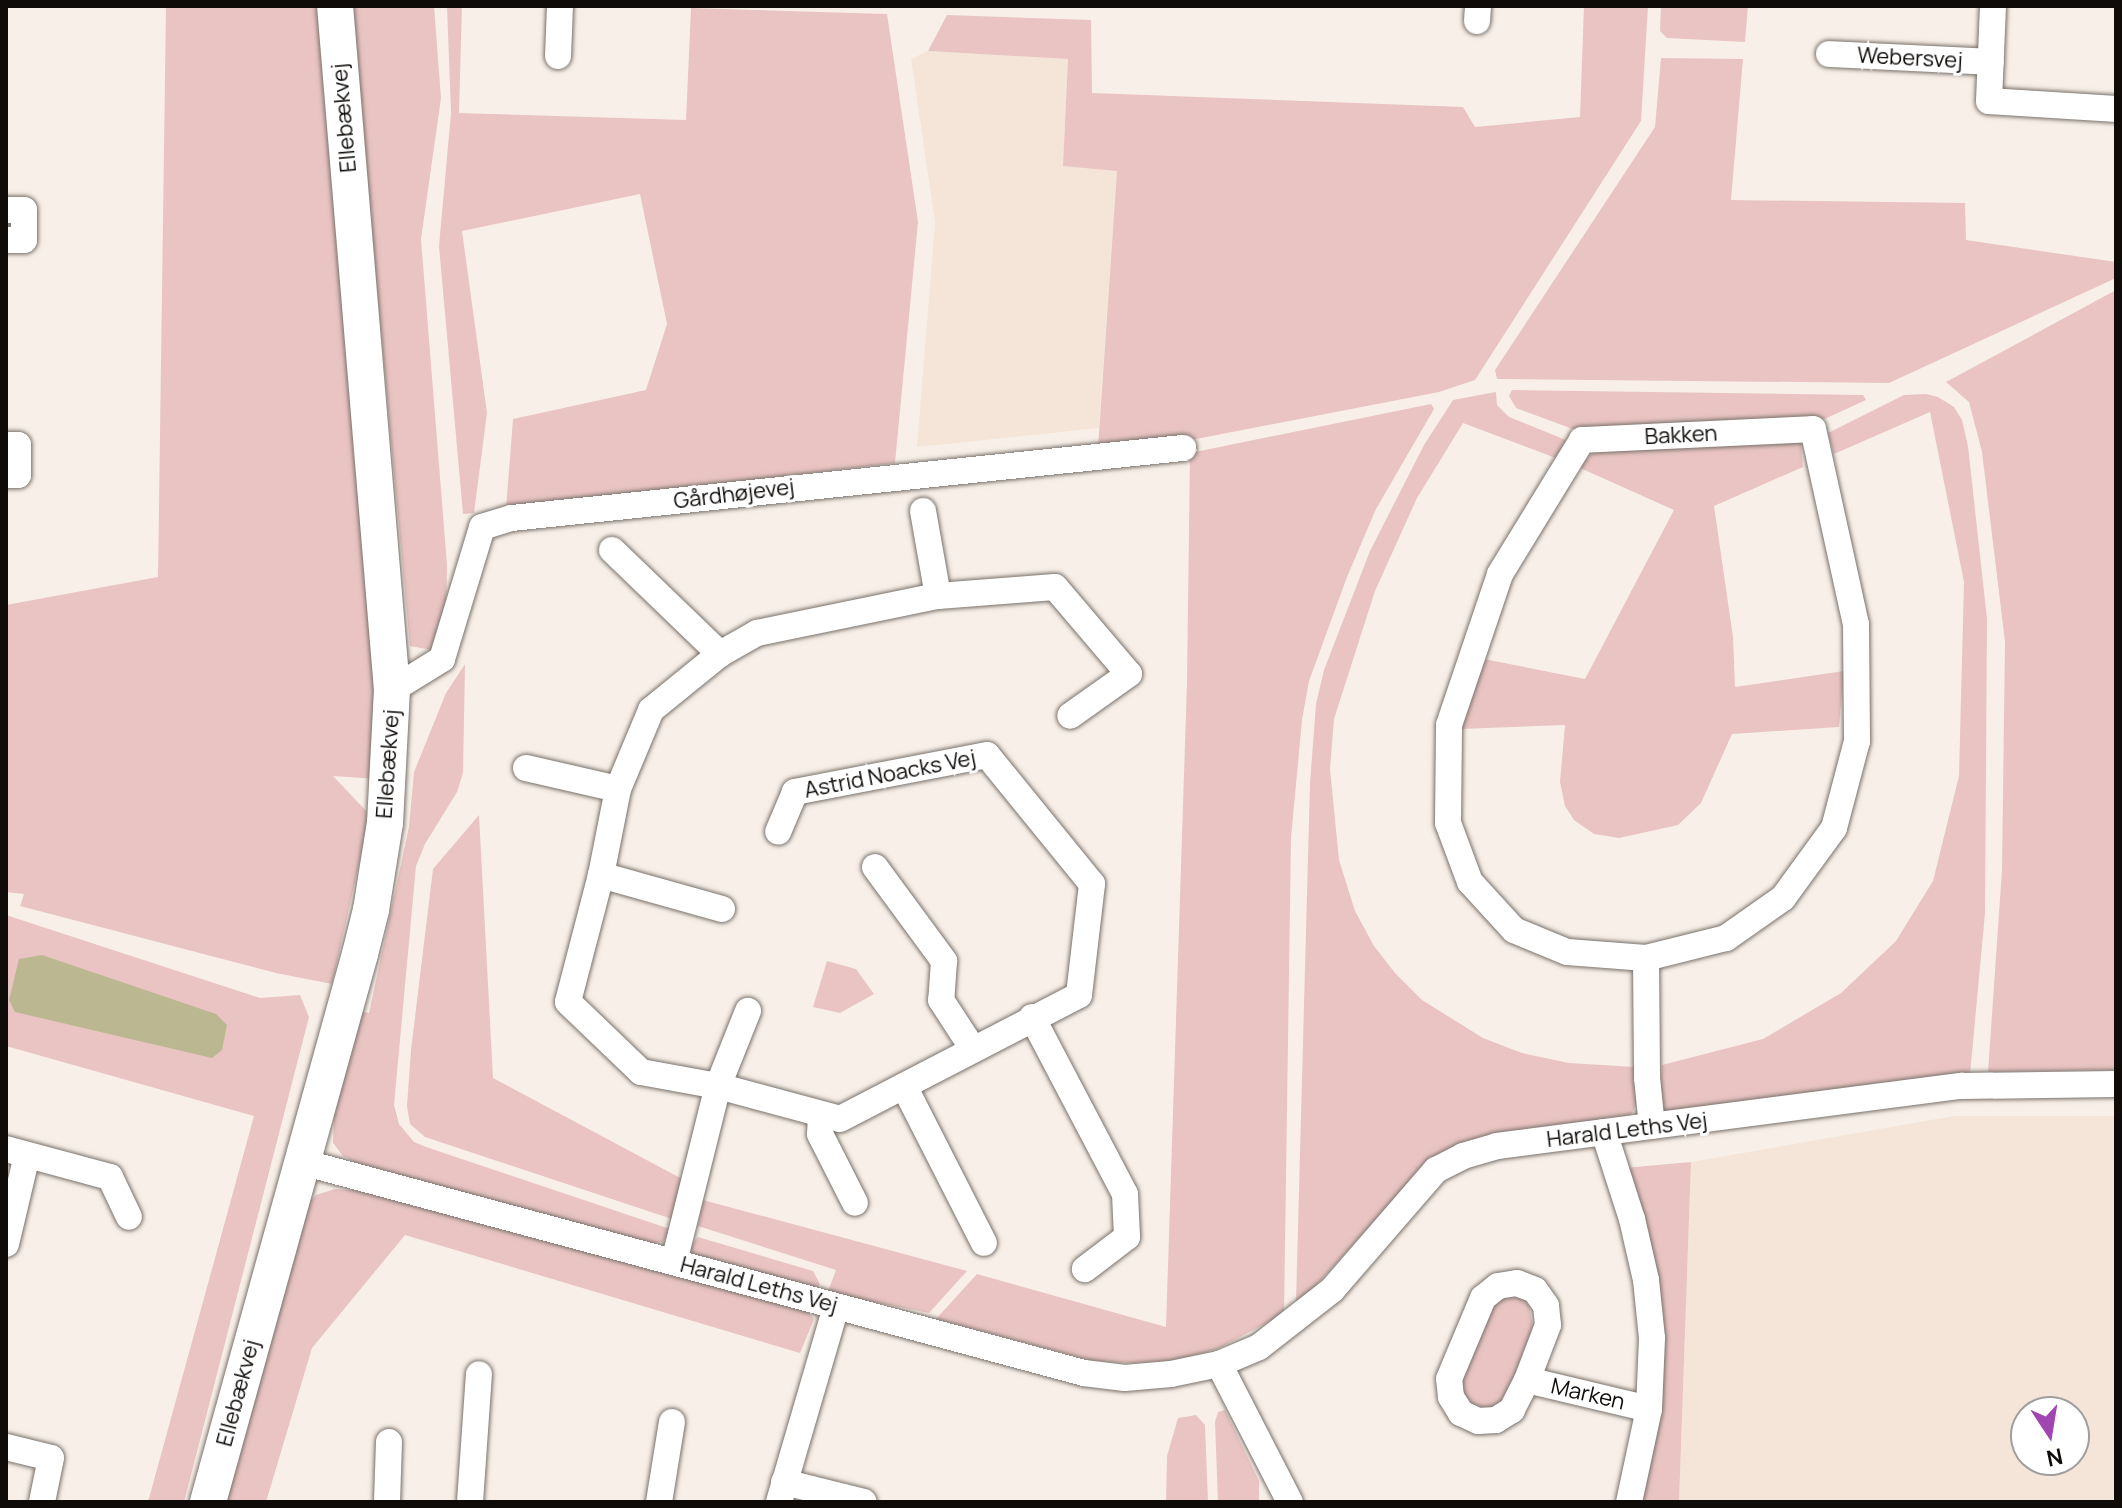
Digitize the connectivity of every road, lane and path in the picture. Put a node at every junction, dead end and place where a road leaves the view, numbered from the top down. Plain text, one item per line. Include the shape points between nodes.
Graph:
1 (335, 6) edge
2 (560, 6) edge
3 (1993, 6) edge
4 (1829, 54) dead end
5 (558, 56) dead end
6 (1991, 62) junction
7 (2116, 109) edge
8 (6, 210) edge
9 (6, 240) edge
10 (6, 445) edge
11 (1183, 448) dead end
12 (6, 475) edge
13 (923, 511) dead end
14 (612, 550) dead end
15 (938, 596) junction
16 (720, 654) junction
17 (392, 690) junction
18 (1070, 716) dead end
19 (526, 768) dead end
20 (618, 789) junction
21 (778, 832) dead end
22 (875, 867) dead end
23 (601, 875) junction
24 (722, 909) dead end
25 (1646, 958) junction
26 (748, 1011) dead end
27 (1032, 1017) junction
28 (973, 1049) junction
29 (2116, 1084) edge
30 (718, 1086) junction
31 (904, 1086) junction
32 (821, 1116) junction
33 (1652, 1126) junction
34 (1604, 1132) junction
35 (16, 1152) edge
36 (302, 1162) junction
37 (855, 1203) dead end
38 (129, 1217) dead end
39 (984, 1243) dead end
40 (6, 1244) edge
41 (674, 1262) junction
42 (1085, 1269) dead end
43 (836, 1307) junction
44 (1219, 1364) junction
45 (479, 1374) dead end
46 (1527, 1380) junction
47 (1649, 1409) junction
48 (672, 1422) dead end
49 (389, 1442) dead end
50 (6, 1447) edge
51 (782, 1492) edge
52 (42, 1502) edge
53 (208, 1502) edge
54 (387, 1502) edge
55 (470, 1502) edge
56 (659, 1502) edge
57 (864, 1502) edge
58 (1290, 1502) edge
59 (1629, 1502) edge

1 - 17 street, Ellebækvej
2 - 5 street
3 - 6 street, Webersvej
4 - 6 street, Webersvej
6 - 7 street, Webersvej via 1989,101
8 - 9 street via 24,210 24,240
10 - 12 street via 18,445 18,475
11 - 17 street, Gårdhøjevej via 512,518 482,527 442,659
13 - 15 street
14 - 16 street
15 - 16 street, Astrid Noacks Vej via 757,633
15 - 18 street, Astrid Noacks Vej via 1055,587 1129,674
16 - 20 street, Astrid Noacks Vej via 651,710
17 - 36 street, Ellebækvej via 385,823 371,910
19 - 20 street
20 - 23 street, Astrid Noacks Vej
21 - 27 street, Astrid Noacks Vej via 795,792 987,755 1092,884 1079,995
22 - 28 street via 944,961 941,1000
23 - 24 street
23 - 30 street, Astrid Noacks Vej via 568,1002 641,1072
25 - 25 street, Bakken via 1726,938 1738,930 1783,898 1834,828 1857,741 1856,624 1813,429 1582,440 1500,574 1449,725 1448,823 1470,882 1514,930 1567,952
25 - 33 street
26 - 30 street
27 - 28 street, Astrid Noacks Vej
27 - 42 street via 1125,1194 1127,1237
28 - 31 street, Astrid Noacks Vej
29 - 33 street, Harald Leths Vej via 1962,1086
30 - 32 street, Astrid Noacks Vej
30 - 41 street
31 - 32 street, Astrid Noacks Vej via 840,1119
31 - 39 street
32 - 37 street via 820,1134
33 - 34 street, Harald Leths Vej
34 - 44 street, Harald Leths Vej via 1497,1146 1436,1170 1332,1290 1259,1347
34 - 47 street via 1646,1280 1652,1338
35 - 38 street via 110,1177
35 - 40 street
36 - 41 street, Harald Leths Vej
36 - 53 street, Ellebækvej
41 - 43 street, Harald Leths Vej
43 - 44 street, Harald Leths Vej via 1084,1373 1125,1378
43 - 51 street
44 - 58 street
45 - 55 street
46 - 46 street, Marken via 1548,1325 1546,1306 1535,1290 1517,1283 1498,1286 1483,1298 1449,1379 1451,1397 1461,1413 1478,1421 1496,1420 1512,1410
46 - 47 street, Marken
47 - 59 street
48 - 56 street
49 - 54 street
50 - 52 street via 51,1458
51 - 57 street

